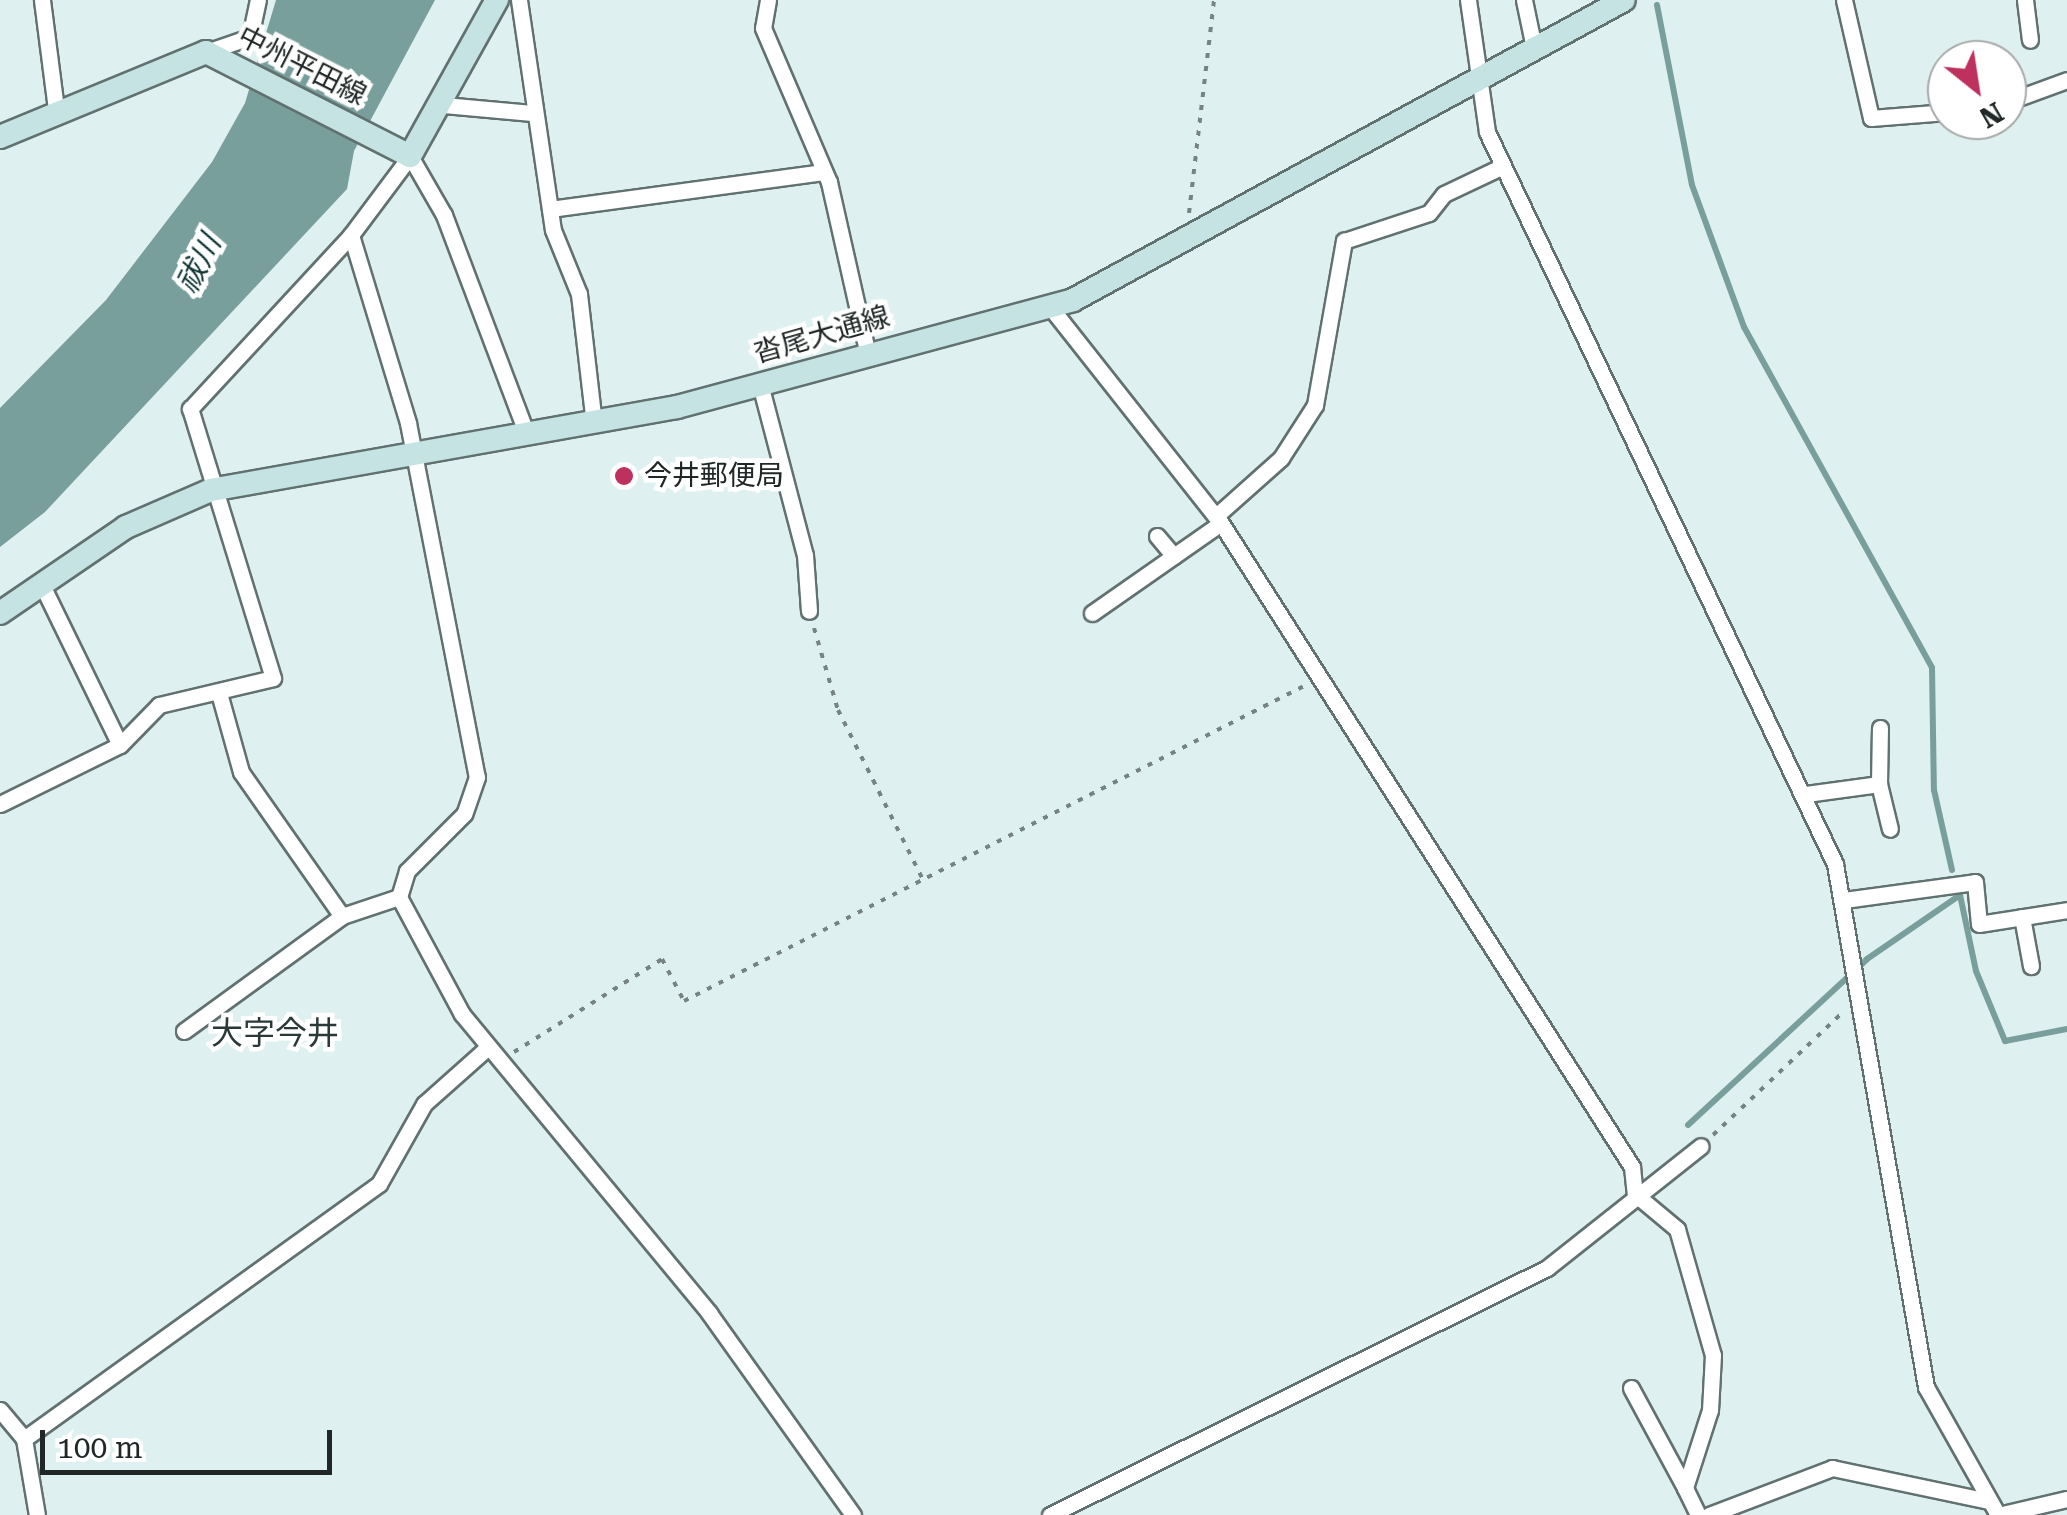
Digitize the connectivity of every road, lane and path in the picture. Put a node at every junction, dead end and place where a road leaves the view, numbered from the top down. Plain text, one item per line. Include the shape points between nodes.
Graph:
1 (42, 0) edge
2 (258, 0) edge
3 (496, 0) edge
4 (519, 0) edge
5 (768, 0) edge
6 (1214, 0) edge
7 (1468, 0) edge
8 (1524, 0) edge
9 (1844, 0) edge
10 (2025, 0) edge
11 (1615, 2) edge
12 (2030, 40) dead end
13 (1534, 48) junction
14 (206, 52) junction
15 (1476, 80) junction
16 (2067, 80) edge
17 (2027, 95) edge
18 (442, 105) junction
19 (56, 110) junction
20 (533, 114) junction
21 (1927, 114) edge
22 (0, 136) edge
23 (406, 153) junction
24 (1503, 166) junction
25 (824, 172) junction
26 (550, 209) junction
27 (1188, 216) dead end
28 (351, 235) junction
29 (1051, 308) junction
30 (868, 351) junction
31 (760, 384) junction
32 (594, 423) junction
33 (527, 435) junction
34 (414, 454) junction
35 (212, 490) junction
36 (1218, 519) junction
37 (1157, 536) dead end
38 (1174, 556) junction
39 (42, 583) junction
40 (809, 611) joint
41 (0, 613) edge
42 (1092, 613) dead end
43 (1319, 679) junction
44 (219, 694) junction
45 (1880, 728) dead end
46 (120, 745) junction
47 (1878, 784) junction
48 (1806, 794) junction
49 (0, 804) edge
50 (1890, 828) dead end
51 (923, 880) junction
52 (400, 897) junction
53 (1844, 900) junction
54 (2067, 910) edge
55 (342, 916) junction
56 (2022, 917) junction
57 (2031, 966) dead end
58 (1854, 1000) junction
59 (184, 1031) dead end
60 (488, 1047) junction
61 (499, 1062) junction
62 (1701, 1146) joint
63 (1635, 1194) junction
64 (1631, 1388) dead end
65 (0, 1410) edge
66 (24, 1439) junction
67 (1685, 1488) junction
68 (2067, 1499) edge
69 (1989, 1501) junction
70 (37, 1515) edge
71 (853, 1515) edge
72 (1050, 1515) edge
73 (1698, 1515) edge
74 (1709, 1515) edge

1 - 19 street
2 - 14 street via 250,37
3 - 18 main road
4 - 20 street
5 - 25 street via 763,28
6 - 27 path
7 - 15 street
8 - 13 street
9 - 21 street via 1871,118
10 - 12 street
11 - 13 main road, 沓尾大通線
13 - 15 main road, 沓尾大通線
14 - 19 main road, 中州平田線
14 - 23 main road, 中州平田線
15 - 24 street
15 - 29 main road, 沓尾大通線 via 1190,243
16 - 17 street
18 - 20 street
18 - 23 main road
19 - 22 main road, 中州平田線
20 - 26 street
23 - 28 street
23 - 33 street via 444,215
24 - 36 street via 1444,194 1430,212 1344,241 1315,405 1281,458
24 - 48 street
25 - 26 street
25 - 30 street
26 - 32 street via 579,294
28 - 34 street
28 - 35 street via 190,410
29 - 30 main road, 沓尾大通線
29 - 36 street
30 - 31 main road, 沓尾大通線
31 - 32 main road, 沓尾大通線
31 - 40 street via 805,555
32 - 33 main road, 沓尾大通線
33 - 34 main road, 沓尾大通線
34 - 35 main road, 沓尾大通線
34 - 52 street via 477,777 464,814 407,871
35 - 39 main road, 沓尾大通線 via 126,528
35 - 44 street via 272,678
36 - 38 street
36 - 43 street
37 - 38 street
38 - 42 street
39 - 41 main road, 沓尾大通線
39 - 46 street
40 - 51 path via 838,710
43 - 51 path
43 - 63 street via 1632,1167
44 - 46 street via 160,706
44 - 55 street via 240,772
45 - 47 street
46 - 49 street
47 - 48 street
47 - 50 street
48 - 53 street
51 - 61 path via 684,1001 662,958
52 - 55 street
52 - 60 street
53 - 56 street via 1975,882 1979,924
53 - 58 street
54 - 56 street
55 - 59 street
56 - 57 street
58 - 62 path
58 - 69 street via 1917,1356
60 - 61 street
60 - 66 street via 424,1104 379,1184
61 - 71 street via 709,1312
62 - 63 street
63 - 67 street via 1676,1229 1714,1354 1710,1410
63 - 72 street via 1547,1268
64 - 67 street
65 - 66 street
66 - 70 street
67 - 73 street
68 - 69 street via 1998,1515
69 - 74 street via 1832,1468

